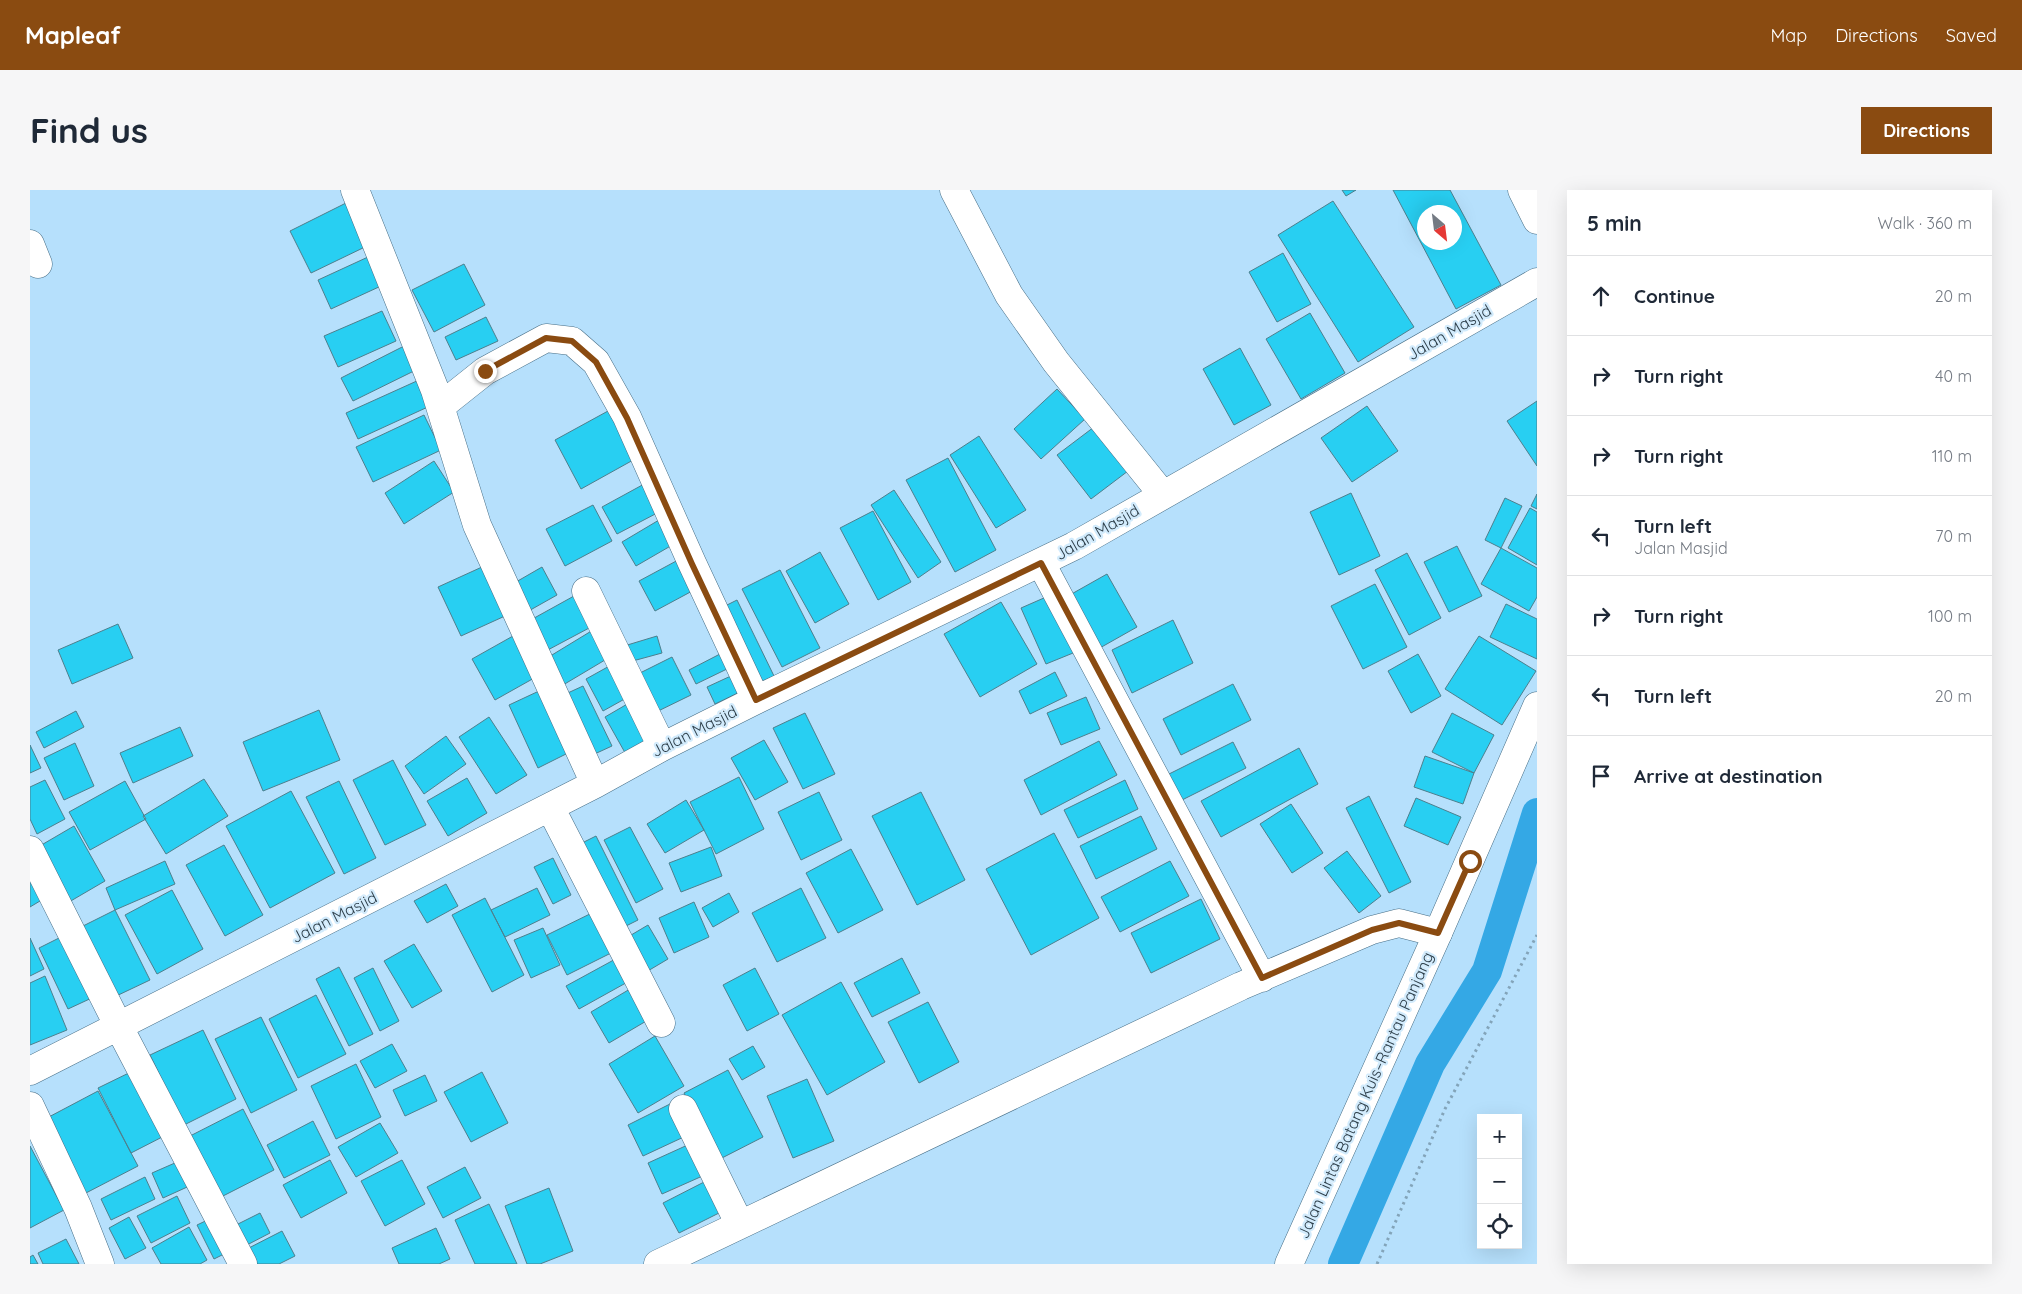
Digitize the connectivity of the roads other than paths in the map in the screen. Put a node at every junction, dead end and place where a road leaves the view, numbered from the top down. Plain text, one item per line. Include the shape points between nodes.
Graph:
1 (355, 190) edge
2 (954, 190) edge
3 (1522, 190) edge
4 (1537, 220) edge
5 (1537, 282) edge
6 (441, 406) junction
7 (1163, 495) junction
8 (1041, 563) junction
9 (586, 591) dead end
10 (756, 700) junction
11 (1537, 706) edge
12 (662, 747) junction
13 (595, 784) junction
14 (550, 807) junction
15 (30, 850) edge
16 (1438, 933) junction
17 (1262, 978) junction
18 (661, 1023) dead end
19 (119, 1027) junction
20 (30, 1071) edge
21 (30, 1106) edge
22 (683, 1109) dead end
23 (740, 1225) junction
24 (100, 1264) edge
25 (243, 1264) edge
26 (658, 1264) edge
27 (1289, 1264) edge

1 - 6 street
2 - 7 street via 1009,295 1056,362
3 - 4 street
5 - 7 street, Jalan Masjid
6 - 10 street via 485,371 546,338 572,341 596,362 627,418
6 - 13 street via 477,525
7 - 8 street, Jalan Masjid
8 - 10 street, Jalan Masjid
8 - 17 street
9 - 12 street
10 - 12 street, Jalan Masjid
11 - 16 street, Jalan Lintas Batang Kuis–Rantau Panjang
12 - 13 street, Jalan Masjid
13 - 14 street, Jalan Masjid
14 - 18 street
14 - 19 street, Jalan Masjid
15 - 19 street
16 - 17 street via 1399,923 1372,930
16 - 27 street, Jalan Lintas Batang Kuis–Rantau Panjang
17 - 23 street
19 - 20 street, Jalan Masjid
19 - 25 street
21 - 24 street via 78,1208
22 - 23 street
23 - 26 street

